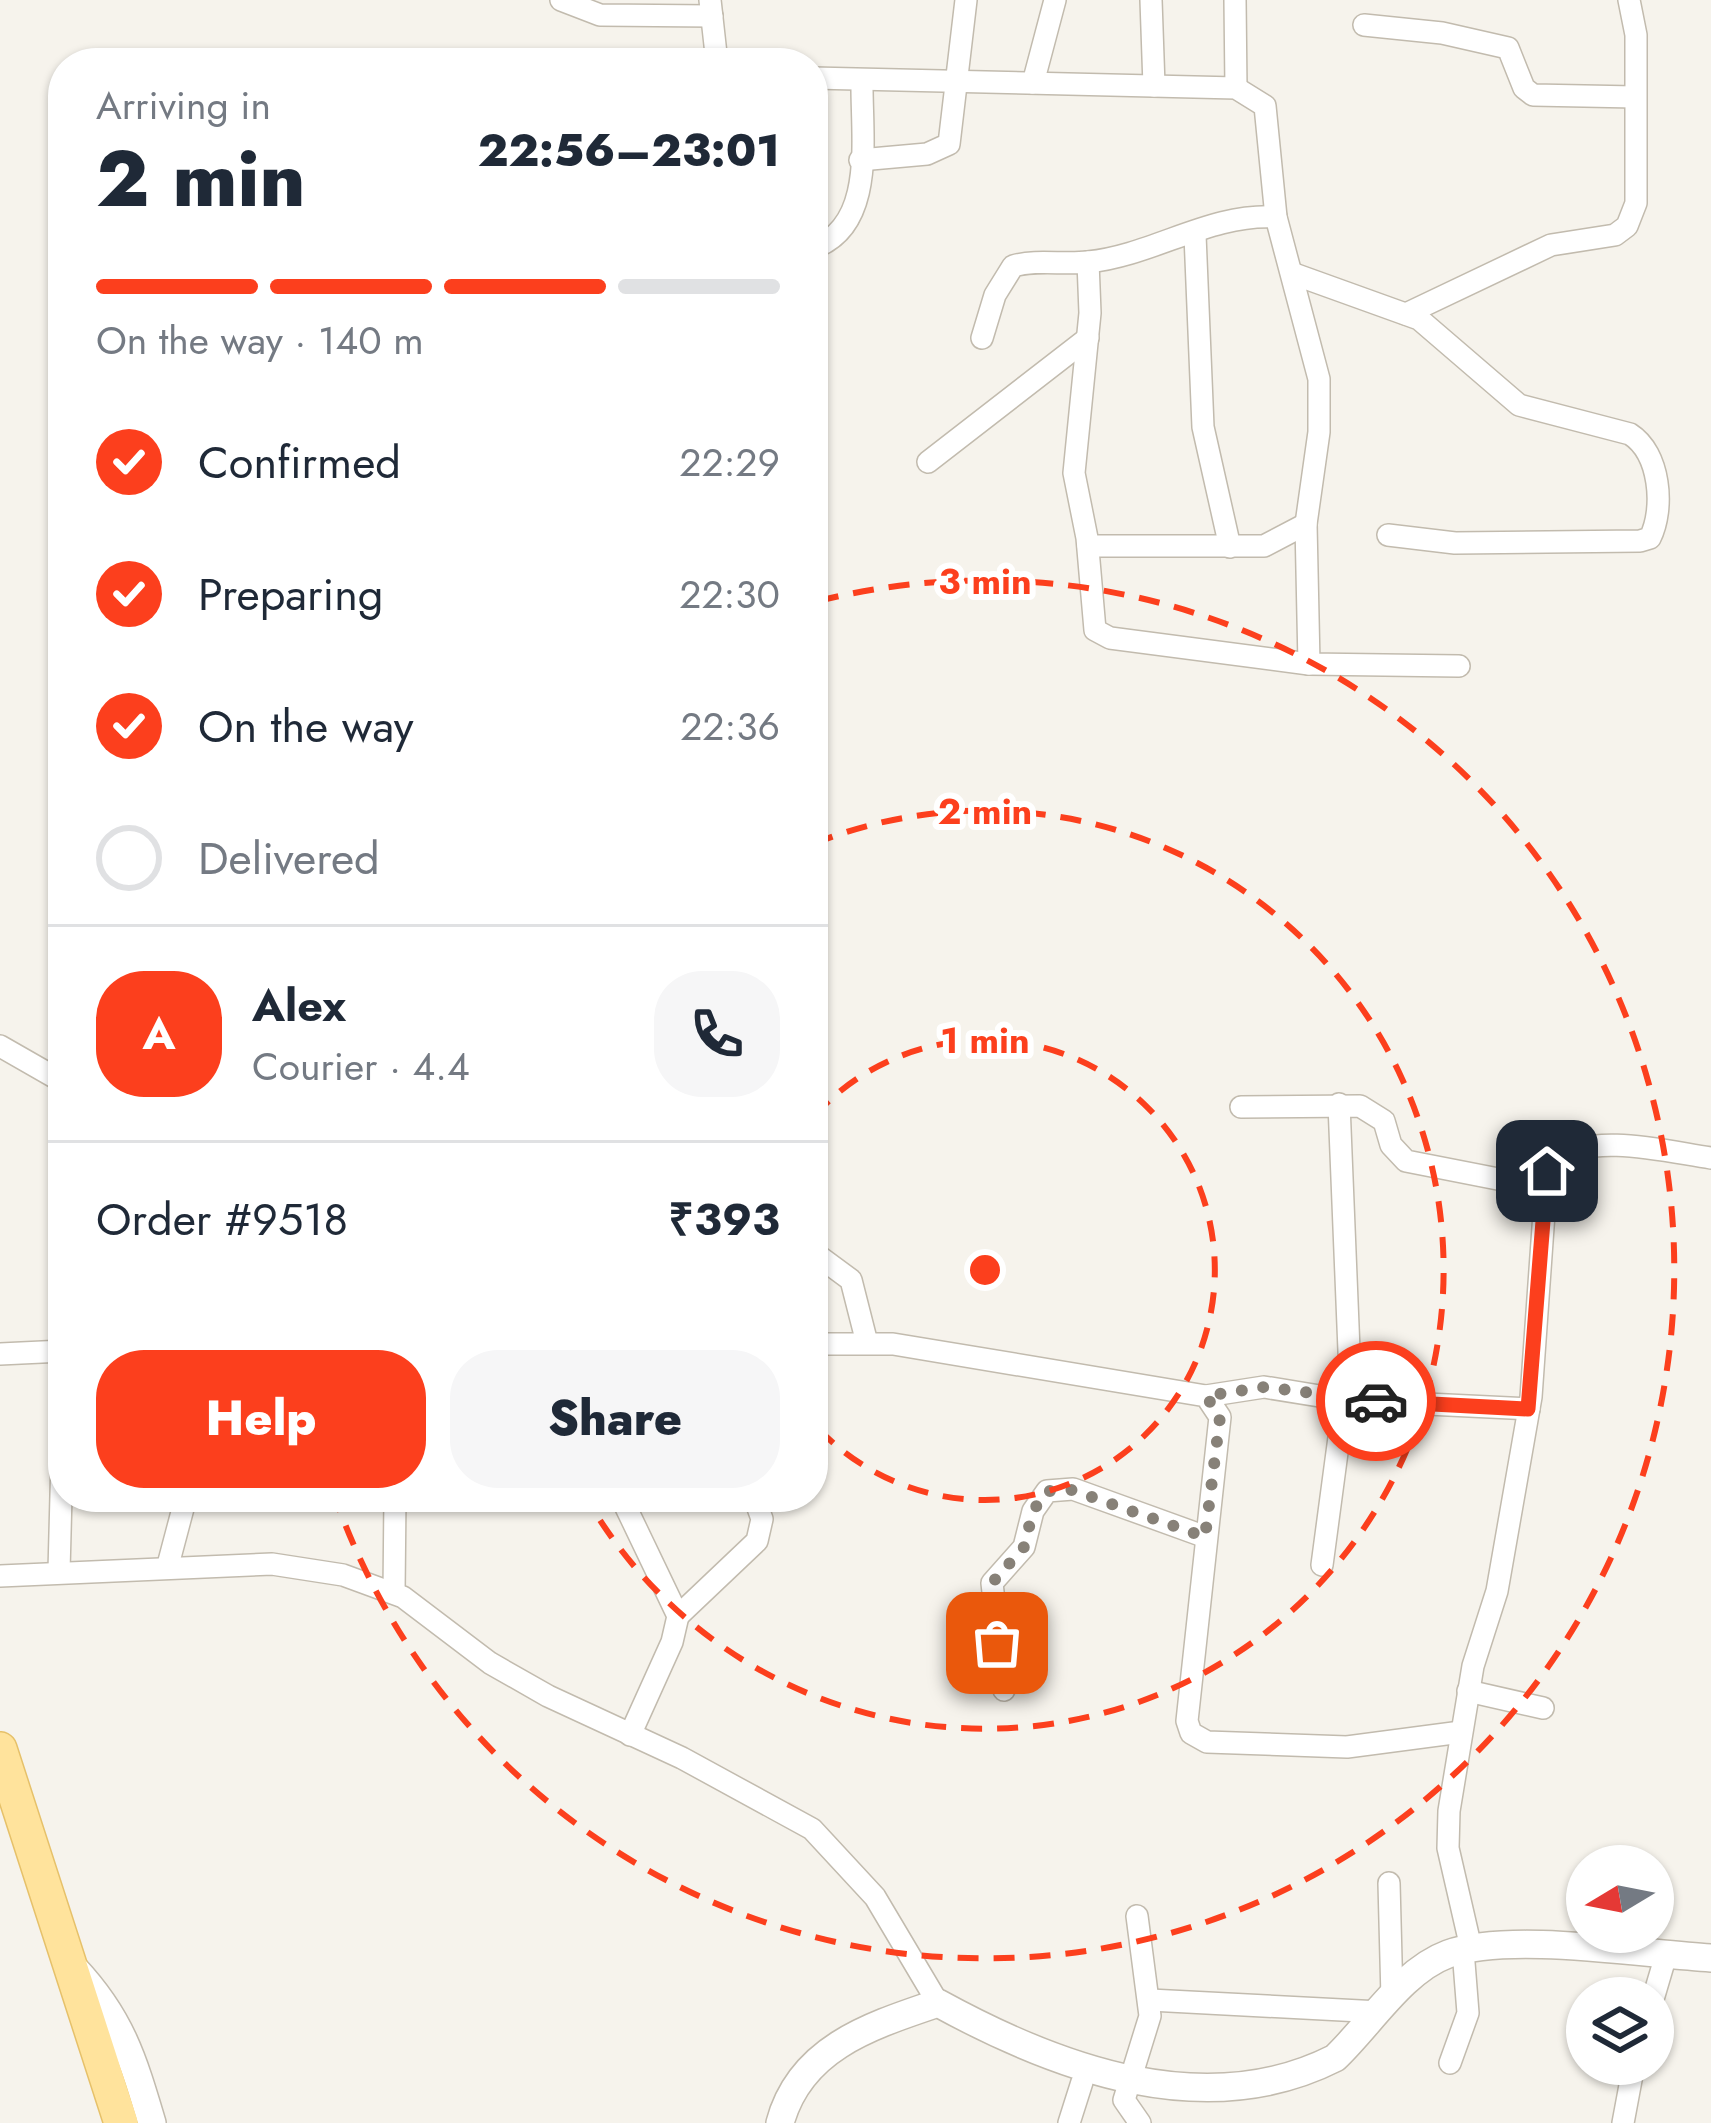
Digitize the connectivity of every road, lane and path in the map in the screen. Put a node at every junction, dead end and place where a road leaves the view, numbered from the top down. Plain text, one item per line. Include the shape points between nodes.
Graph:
1 (561, 0) edge
2 (966, 0) edge
3 (1055, 0) edge
4 (1151, 0) edge
5 (1235, 0) edge
6 (1629, 0) edge
7 (711, 8) edge
8 (1364, 26) dead end
9 (715, 48) edge
10 (828, 79) edge
11 (862, 80) junction
12 (956, 80) junction
13 (1034, 83) junction
14 (1154, 86) junction
15 (1236, 88) junction
16 (1635, 97) junction
17 (860, 160) junction
18 (1276, 217) junction
19 (1195, 235) junction
20 (828, 240) edge
21 (1088, 262) junction
22 (1294, 274) junction
23 (1406, 314) junction
24 (982, 338) dead end
25 (1088, 338) junction
26 (928, 462) dead end
27 (1306, 524) junction
28 (1388, 535) dead end
29 (1088, 545) junction
30 (1230, 547) junction
31 (1309, 664) junction
32 (1459, 666) dead end
33 (0, 1046) edge
34 (48, 1073) edge
35 (1339, 1104) junction
36 (1241, 1107) dead end
37 (1711, 1157) edge
38 (1544, 1188) junction
39 (828, 1263) edge
40 (867, 1343) junction
41 (828, 1344) edge
42 (48, 1352) edge
43 (0, 1354) edge
44 (1206, 1396) junction
45 (1348, 1400) junction
46 (1528, 1409) junction
47 (60, 1512) edge
48 (182, 1512) edge
49 (395, 1512) edge
50 (628, 1512) edge
51 (759, 1512) edge
52 (1205, 1537) junction
53 (168, 1565) junction
54 (1322, 1565) dead end
55 (58, 1571) junction
56 (0, 1576) edge
57 (394, 1593) junction
58 (678, 1616) junction
59 (1004, 1690) dead end
60 (1468, 1690) junction
61 (1543, 1708) dead end
62 (1461, 1732) junction
63 (629, 1735) junction
64 (0, 1749) edge
65 (1388, 1883) dead end
66 (1137, 1916) dead end
67 (1467, 1949) junction
68 (1666, 1955) junction
69 (1711, 1958) edge
70 (67, 1961) junction
71 (1660, 1977) edge
72 (1150, 2000) junction
73 (938, 2003) junction
74 (1386, 2005) junction
75 (1450, 2063) dead end
76 (1082, 2082) junction
77 (1630, 2085) edge
78 (1132, 2112) edge
79 (121, 2123) edge
80 (152, 2123) edge
81 (780, 2123) edge
82 (1069, 2123) edge
83 (1623, 2123) edge

1 - 7 street via 600,15
2 - 12 street
3 - 13 street
4 - 14 street
5 - 15 street
6 - 16 street
7 - 9 street
8 - 16 street via 1508,48 1533,94
10 - 11 street
11 - 12 street
11 - 17 street
12 - 13 street
12 - 17 street via 949,144
13 - 14 street
14 - 15 street
15 - 18 street via 1265,106
16 - 23 street via 1636,203 1627,226 1615,236 1531,252
17 - 20 street via 852,218
18 - 19 street via 1228,217
18 - 22 street
19 - 21 street
19 - 30 street via 1204,428
21 - 24 street via 1013,266
21 - 25 street
22 - 23 street
22 - 27 street via 1319,380
23 - 28 street via 1519,405 1640,441 1656,480 1658,513 1650,538 1640,541 1455,543
25 - 26 street
25 - 29 street via 1074,472
27 - 30 street via 1264,546
27 - 31 street
29 - 30 street
29 - 31 street via 1091,620 1101,635
31 - 32 street
33 - 34 street
35 - 36 street
35 - 38 street via 1376,1111 1406,1161
35 - 45 street
37 - 38 street via 1654,1148 1565,1151 1553,1158
38 - 46 street
39 - 40 street via 850,1280
40 - 41 street
40 - 44 street
42 - 43 street
44 - 45 street via 1264,1387
44 - 52 street via 1220,1417
45 - 46 street
45 - 54 street
46 - 60 street via 1496,1592
47 - 55 street
48 - 53 street
49 - 57 street
50 - 58 street
51 - 58 street via 757,1541
52 - 59 street via 1072,1490 1047,1491 1024,1547 992,1583
52 - 62 street via 1186,1720 1197,1740 1347,1747
53 - 55 street
53 - 57 street via 295,1565
55 - 56 street
57 - 63 street via 504,1671
58 - 63 street
60 - 61 street
60 - 62 street
62 - 67 street via 1448,1848
63 - 73 street via 827,1841 875,1898
64 - 70 main road
65 - 74 street
66 - 72 street
67 - 68 street
67 - 74 street via 1421,1969
67 - 75 street via 1468,2013
68 - 69 street
68 - 71 street
70 - 79 main road
70 - 80 street via 109,2006
72 - 74 street
72 - 78 street
73 - 76 street
73 - 81 street via 820,2055 790,2092
74 - 78 street via 1320,2072 1268,2102
76 - 78 street
76 - 82 street
77 - 83 street

